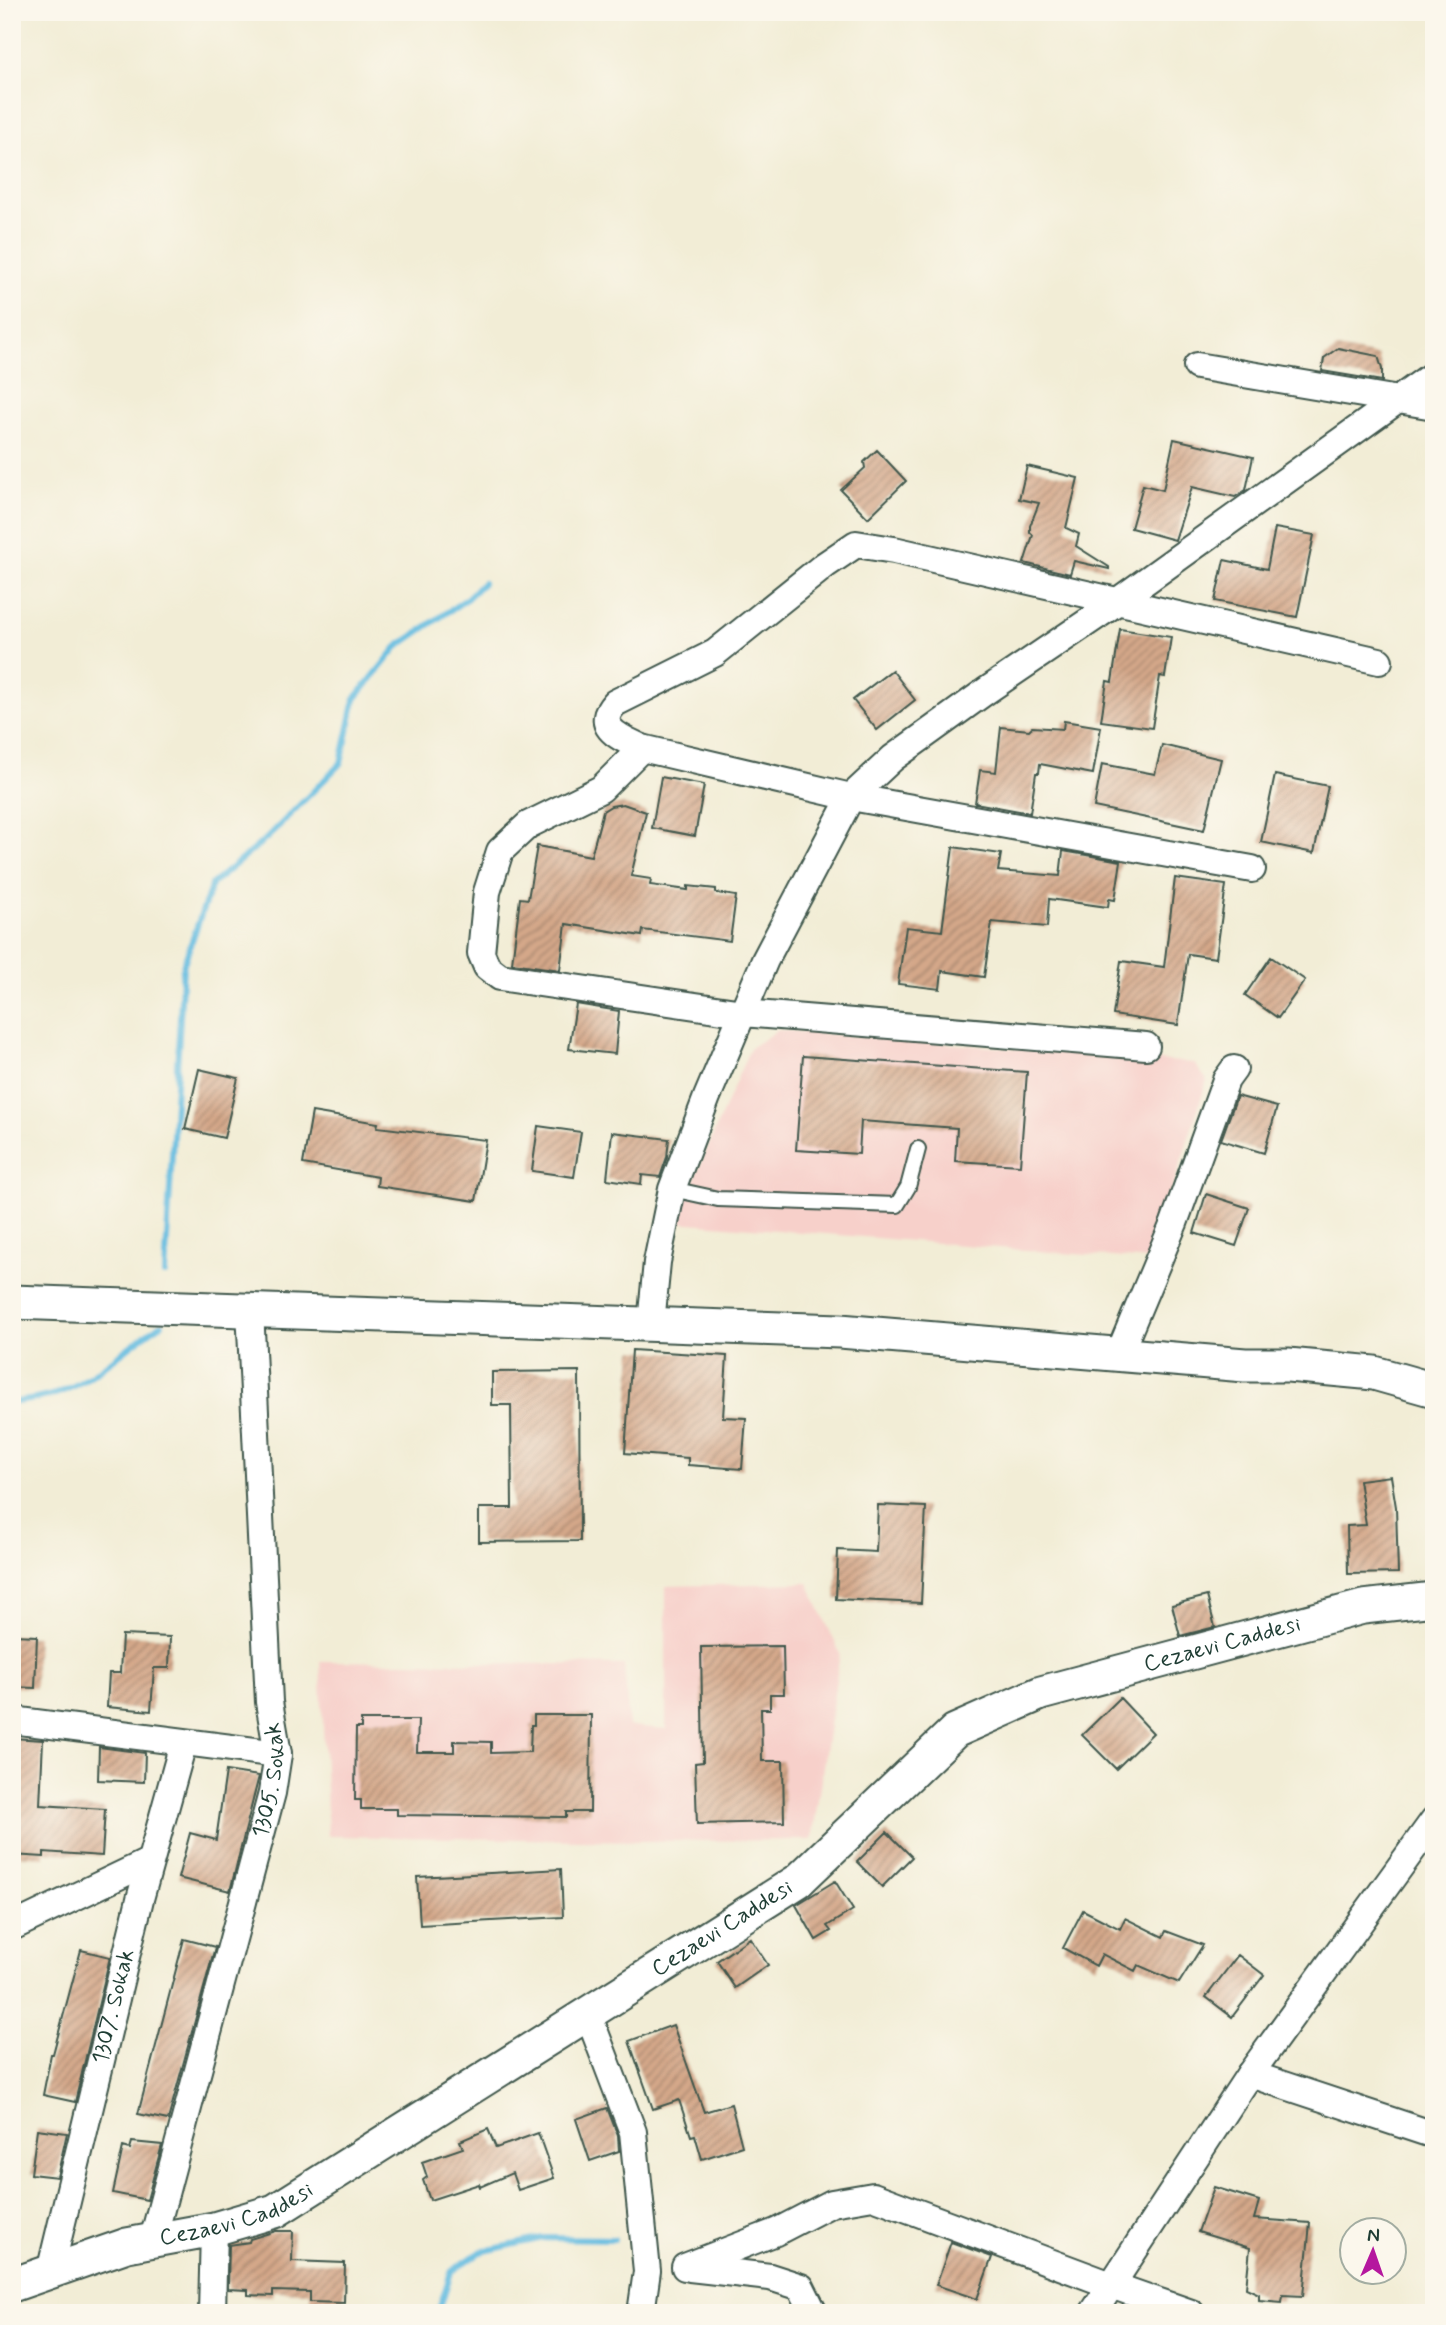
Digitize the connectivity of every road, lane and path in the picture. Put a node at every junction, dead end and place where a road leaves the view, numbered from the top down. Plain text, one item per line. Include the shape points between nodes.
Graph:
1 (1197, 366) dead end
2 (1434, 374) edge
3 (1400, 399) junction
4 (1434, 406) edge
5 (1117, 601) junction
6 (1379, 661) dead end
7 (642, 748) junction
8 (851, 797) junction
9 (1252, 869) dead end
10 (743, 1013) junction
11 (1146, 1046) dead end
12 (1234, 1069) dead end
13 (918, 1149) dead end
14 (672, 1189) junction
15 (12, 1302) edge
16 (250, 1309) junction
17 (651, 1324) junction
18 (1119, 1354) junction
19 (1434, 1390) edge
20 (1434, 1599) edge
21 (20, 1721) dead end
22 (183, 1744) junction
23 (278, 1755) junction
24 (1430, 1833) edge
25 (150, 1861) junction
26 (12, 1927) edge
27 (588, 2014) junction
28 (1250, 2074) junction
29 (1434, 2135) edge
30 (214, 2230) junction
31 (153, 2239) junction
32 (685, 2267) junction
33 (646, 2271) junction
34 (50, 2272) junction
35 (12, 2285) edge
36 (1111, 2285) junction
37 (212, 2313) edge
38 (641, 2313) edge
39 (814, 2313) edge
40 (1093, 2313) edge
41 (1191, 2313) edge

1 - 3 street
2 - 3 street
3 - 4 street
3 - 5 street
5 - 6 street
5 - 7 street via 856,544 715,653 615,702 606,722 614,734
5 - 8 street via 893,758
7 - 8 street
7 - 10 street via 601,789 528,825 500,851 487,892 481,953 487,967 500,977
8 - 9 street
8 - 10 street via 765,960
10 - 11 street
10 - 14 street
12 - 18 street
13 - 14 lane via 908,1187 897,1205 718,1199
14 - 17 street via 657,1262
15 - 16 street
16 - 17 street
16 - 23 street, 1305. Sokak via 270,1702
17 - 18 street via 839,1331
18 - 19 street via 1374,1373
20 - 27 street, Cezaevi Caddesi via 1363,1607 1041,1693 955,1731 798,1881
21 - 22 street
22 - 23 street
22 - 25 street, 1307. Sokak
23 - 31 street, 1305. Sokak via 272,1793
24 - 28 street
25 - 26 street
25 - 34 street, 1307. Sokak
27 - 30 street, Cezaevi Caddesi via 275,2211
27 - 33 street via 633,2132
28 - 29 street
28 - 36 street
30 - 31 street, Cezaevi Caddesi
30 - 37 street
31 - 34 street, Cezaevi Caddesi
32 - 33 street
32 - 36 street via 776,2232 832,2203 873,2196
32 - 39 street via 770,2277 801,2287
33 - 38 street
34 - 35 street, Cezaevi Caddesi
36 - 40 street
36 - 41 street

